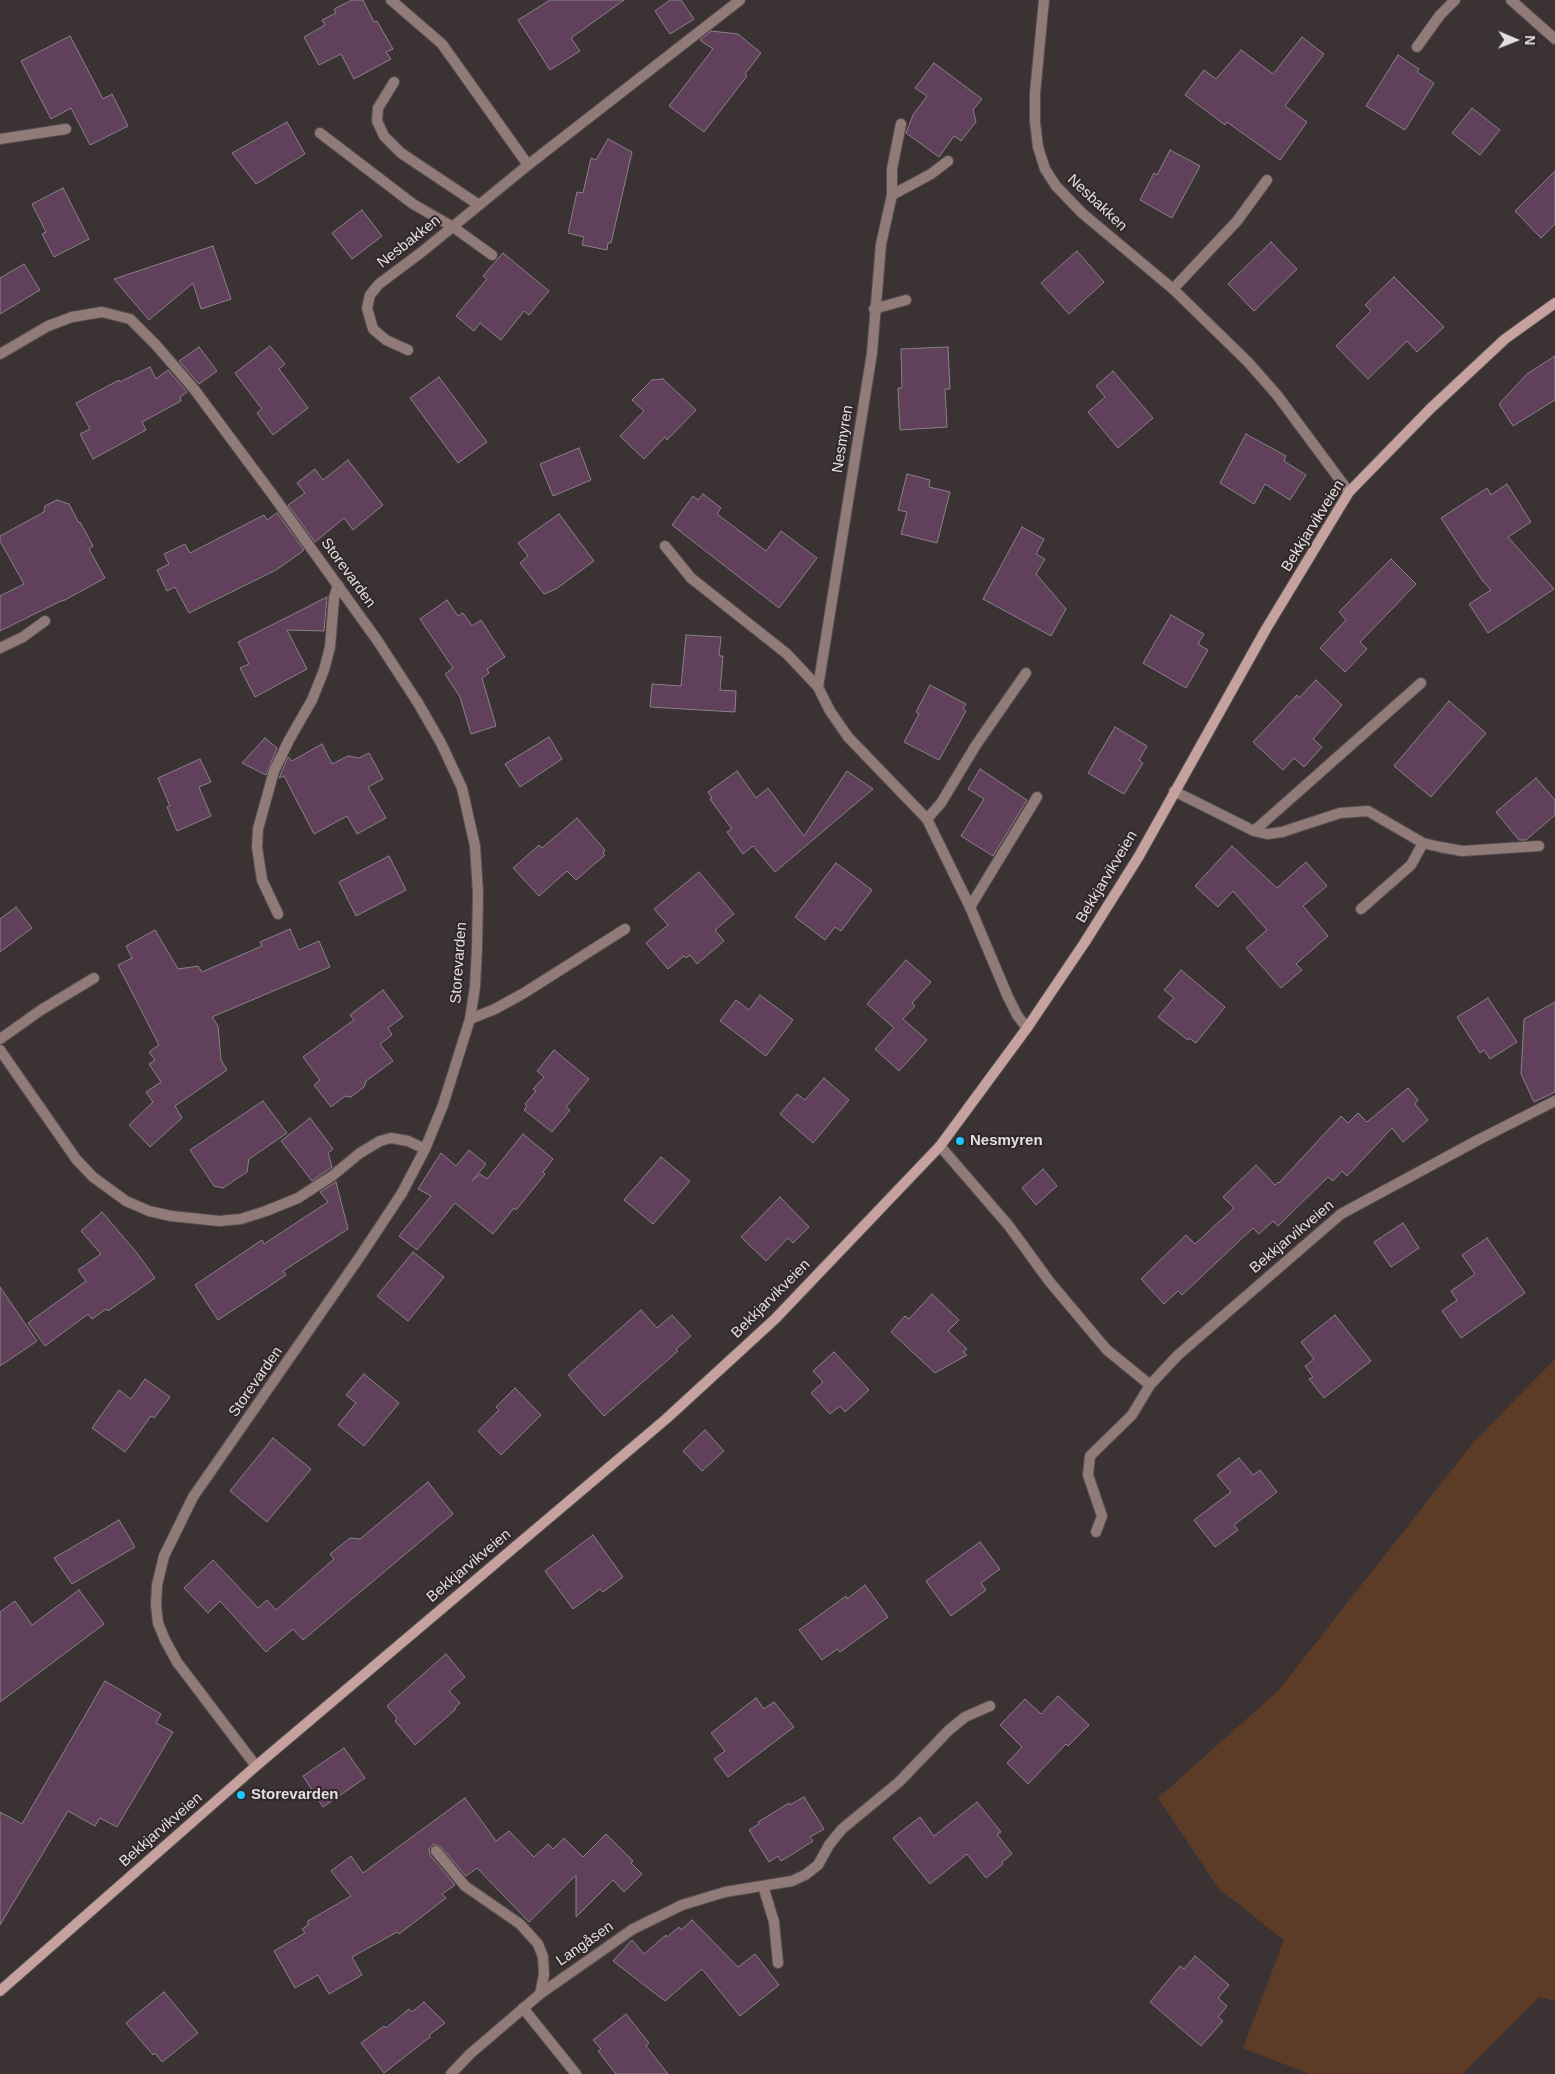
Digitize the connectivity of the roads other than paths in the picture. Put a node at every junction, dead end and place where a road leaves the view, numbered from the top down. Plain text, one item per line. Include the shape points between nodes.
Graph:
1 (392, 0) edge
2 (740, 0) edge
3 (1044, 0) edge
4 (1455, 0) edge
5 (1511, 0) edge
6 (1555, 39) edge
7 (1417, 47) dead end
8 (394, 82) dead end
9 (901, 124) dead end
10 (66, 129) dead end
11 (320, 132) dead end
12 (0, 139) edge
13 (948, 161) dead end
14 (528, 165) junction
15 (1267, 180) dead end
16 (892, 195) junction
17 (479, 205) junction
18 (453, 227) junction
19 (492, 255) dead end
20 (1173, 289) junction
21 (906, 300) dead end
22 (1555, 303) edge
23 (874, 309) junction
24 (408, 350) dead end
25 (0, 354) edge
26 (1349, 492) junction
27 (665, 546) dead end
28 (338, 585) junction
29 (45, 621) dead end
30 (0, 648) edge
31 (1026, 673) dead end
32 (1420, 683) dead end
33 (818, 686) junction
34 (1174, 791) junction
35 (1037, 797) dead end
36 (926, 819) junction
37 (1254, 831) junction
38 (1423, 842) junction
39 (1539, 846) dead end
40 (970, 907) junction
41 (1361, 909) dead end
42 (278, 914) dead end
43 (625, 929) dead end
44 (94, 978) dead end
45 (470, 1019) junction
46 (1028, 1028) junction
47 (0, 1039) edge
48 (0, 1050) edge
49 (1555, 1101) edge
50 (940, 1146) junction
51 (425, 1149) junction
52 (1150, 1385) junction
53 (1096, 1532) dead end
54 (990, 1706) dead end
55 (256, 1766) junction
56 (436, 1851) dead end
57 (763, 1886) junction
58 (778, 1963) dead end
59 (0, 1991) edge
60 (540, 1994) junction
61 (523, 2008) junction
62 (451, 2074) edge
63 (576, 2074) edge

1 - 14 street via 442,44
2 - 14 street, Nesbakken
3 - 20 street, Nesbakken via 1035,122 1045,169 1056,186 1082,213
4 - 7 street
5 - 6 street
8 - 17 street via 378,108 377,121 384,136 401,153
9 - 16 street, Nesmyren via 892,169
10 - 12 street
11 - 18 street via 413,204
13 - 16 street
14 - 17 street, Nesbakken
15 - 20 street via 1237,221
16 - 23 street, Nesmyren via 881,244
17 - 18 street, Nesbakken
18 - 19 street
18 - 24 street, Nesbakken via 379,284 370,295 368,308 373,328 386,340
20 - 26 street, Nesbakken via 1277,395
21 - 23 street
22 - 26 street, Bekkjarvikveien via 1505,339 1430,409
23 - 33 street, Nesmyren via 872,353
25 - 28 street, Storevarden via 48,326 72,317 102,312 130,319 194,389
26 - 34 street, Bekkjarvikveien
27 - 33 street via 691,578 787,654
28 - 42 street via 324,670 312,700 274,771 258,829 262,880
28 - 45 street, Storevarden via 418,703 462,788 475,846 478,893
29 - 30 street
31 - 36 street via 941,803
32 - 37 street
33 - 36 street via 830,712 848,737
34 - 37 street
34 - 46 street, Bekkjarvikveien via 1086,942
35 - 40 street
36 - 40 street
37 - 38 street via 1267,834 1282,832 1340,813 1368,812
38 - 39 street via 1462,850
38 - 41 street via 1412,865
40 - 46 street via 1017,1015
43 - 45 street, Storevarden via 524,993
44 - 47 street
45 - 51 street, Storevarden
46 - 50 street, Bekkjarvikveien
48 - 51 street via 76,1159 93,1177 126,1201 149,1211 219,1221 240,1219 298,1198 380,1141 391,1138 408,1141
49 - 52 street, Bekkjarvikveien via 1341,1214 1178,1355
50 - 52 street via 1009,1226 1049,1281 1107,1350
50 - 55 street, Bekkjarvikveien via 774,1319 672,1413
51 - 55 street, Storevarden via 402,1193 361,1255 193,1497 164,1556 156,1605 158,1623 165,1640 177,1662
52 - 53 street, Bekkjarvikveien via 1132,1415 1090,1456 1088,1476 1102,1516
54 - 57 street, Langåsen via 965,1717 949,1730 899,1782 842,1829 818,1865 792,1880
55 - 59 street, Bekkjarvikveien
56 - 60 street via 465,1886 520,1924 538,1944 544,1975
57 - 58 street via 774,1922
57 - 60 street, Langåsen via 725,1892 655,1917 632,1929
60 - 61 street, Langåsen
61 - 62 street, Langåsen
61 - 63 street

